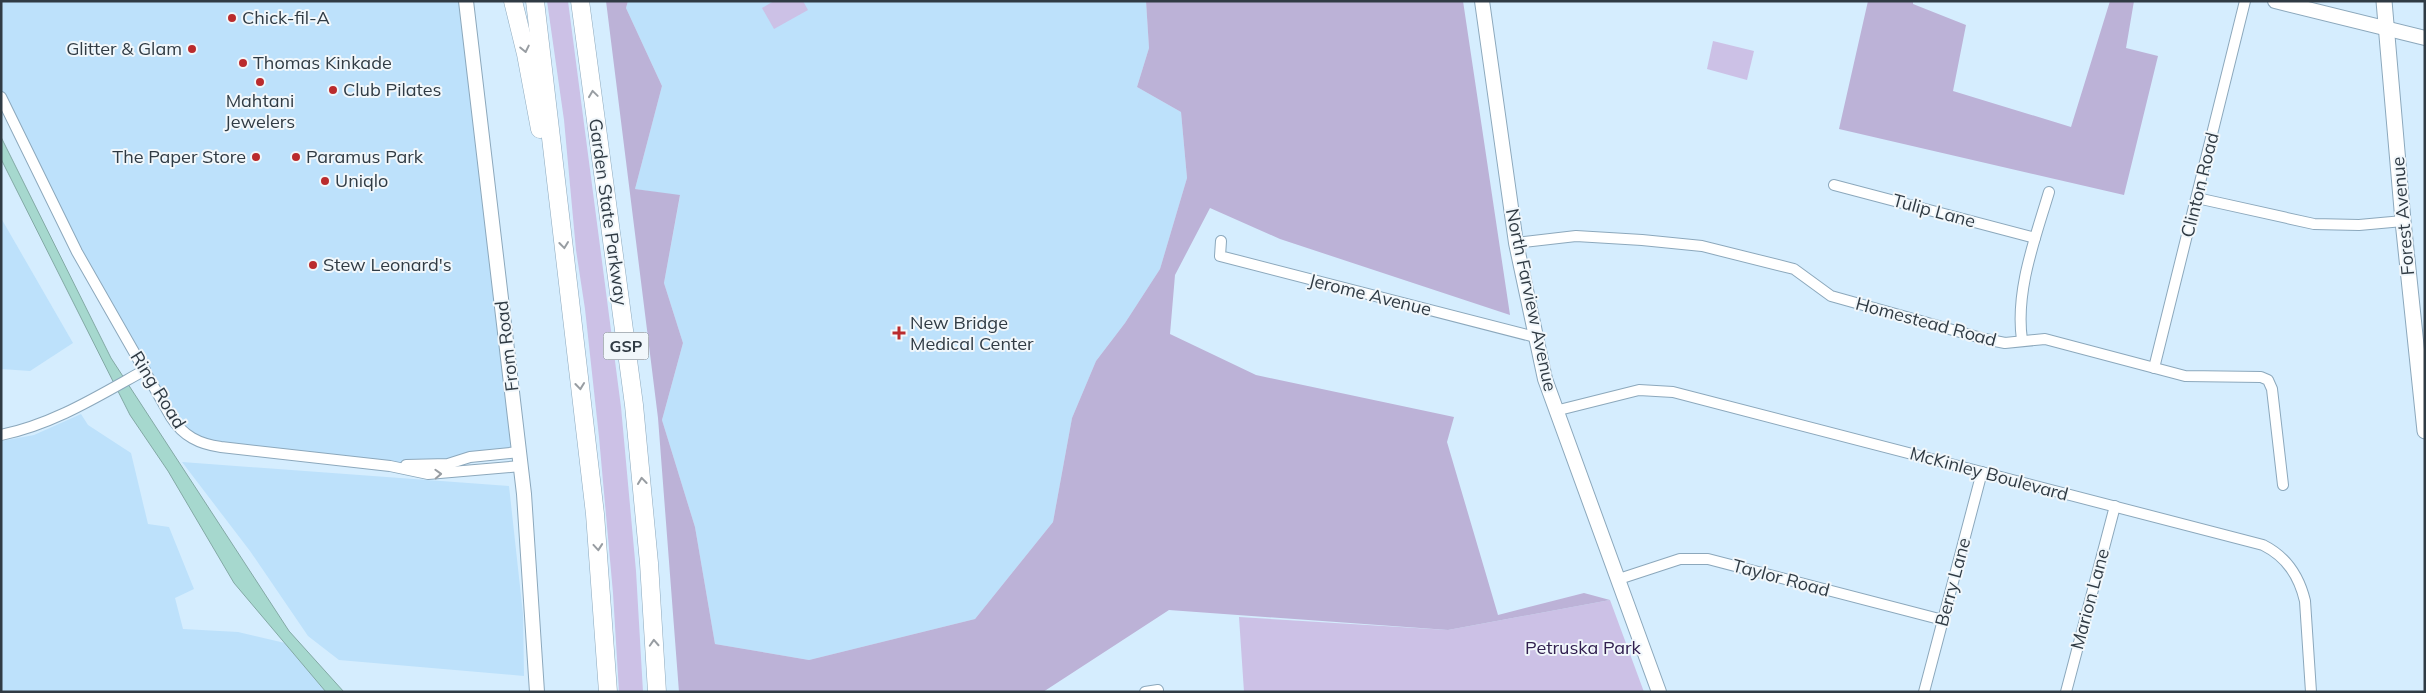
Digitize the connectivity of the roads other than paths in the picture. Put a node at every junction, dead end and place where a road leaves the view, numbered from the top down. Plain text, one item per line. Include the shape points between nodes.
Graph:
1 (466, 1) edge
2 (513, 1) edge
3 (535, 1) edge
4 (580, 1) edge
5 (2245, 1) edge
6 (2275, 1) edge
7 (2384, 1) edge
8 (1484, 4) edge
9 (2387, 28) junction
10 (2425, 38) edge
11 (1, 97) edge
12 (1834, 185) dead end
13 (2049, 192) dead end
14 (558, 197) junction
15 (2197, 198) junction
16 (2403, 221) junction
17 (2035, 238) junction
18 (1221, 241) dead end
19 (1516, 243) junction
20 (1535, 337) junction
21 (2022, 340) junction
22 (2154, 368) junction
23 (144, 370) junction
24 (2424, 408) edge
25 (1555, 411) junction
26 (2425, 431) edge
27 (1, 435) edge
28 (519, 452) junction
29 (390, 466) junction
30 (520, 466) junction
31 (1982, 472) junction
32 (2283, 485) dead end
33 (2115, 506) junction
34 (1619, 579) junction
35 (1943, 620) junction
36 (1158, 690) dead end
37 (537, 692) edge
38 (608, 692) edge
39 (657, 692) edge
40 (1145, 692) edge
41 (1659, 692) edge
42 (1924, 692) edge
43 (2066, 692) edge
44 (2311, 692) edge

1 - 28 street, From Road
2 -> 14 highway via 537,119
3 - 14 highway, GSP
39 -> 4 highway, Garden State Parkway / GSP via 634,405
5 - 15 street, Clinton Road
6 - 9 street
7 - 9 main road, Forest Avenue
8 - 19 street, North Farview Avenue
9 - 10 street
9 - 16 main road, Forest Avenue
11 - 23 street, Ring Road via 77,252
12 - 17 street, Tulip Lane
13 - 17 street
14 -> 38 highway, GSP via 596,523
15 - 16 street via 2314,224 2360,225
15 - 22 street, Clinton Road
16 - 24 main road, Forest Avenue
17 - 21 street via 2019,307
18 - 20 street, Jerome Avenue via 1220,256
19 - 20 street, North Farview Avenue
19 - 21 street, Homestead Road via 1576,236 1702,246 1794,270 1823,291 1848,301 2005,343
20 - 25 street, North Farview Avenue
21 - 22 street, Homestead Road via 2057,341
22 - 32 street, Homestead Road via 2185,376 2251,376 2268,380 2274,400
23 - 27 street via 49,422
23 - 29 street, Ring Road via 175,423 184,433 204,444
24 - 26 main road, Forest Avenue
25 - 31 street, McKinley Boulevard via 1639,390 1673,392
25 - 34 street, North Farview Avenue
28 - 29 street via 470,457 448,464
28 - 30 street, From Road
29 -> 30 street, Ring Road via 428,474
30 - 37 street, From Road via 533,605
31 - 33 street, McKinley Boulevard
31 - 35 street, Berry Lane
33 - 43 street, Marion Lane
33 - 44 street, McKinley Boulevard via 2263,545 2279,555 2297,577 2305,601
34 - 35 street, Taylor Road via 1680,559 1708,559
34 - 41 street, North Farview Avenue
35 - 42 street, Berry Lane
36 - 40 street

